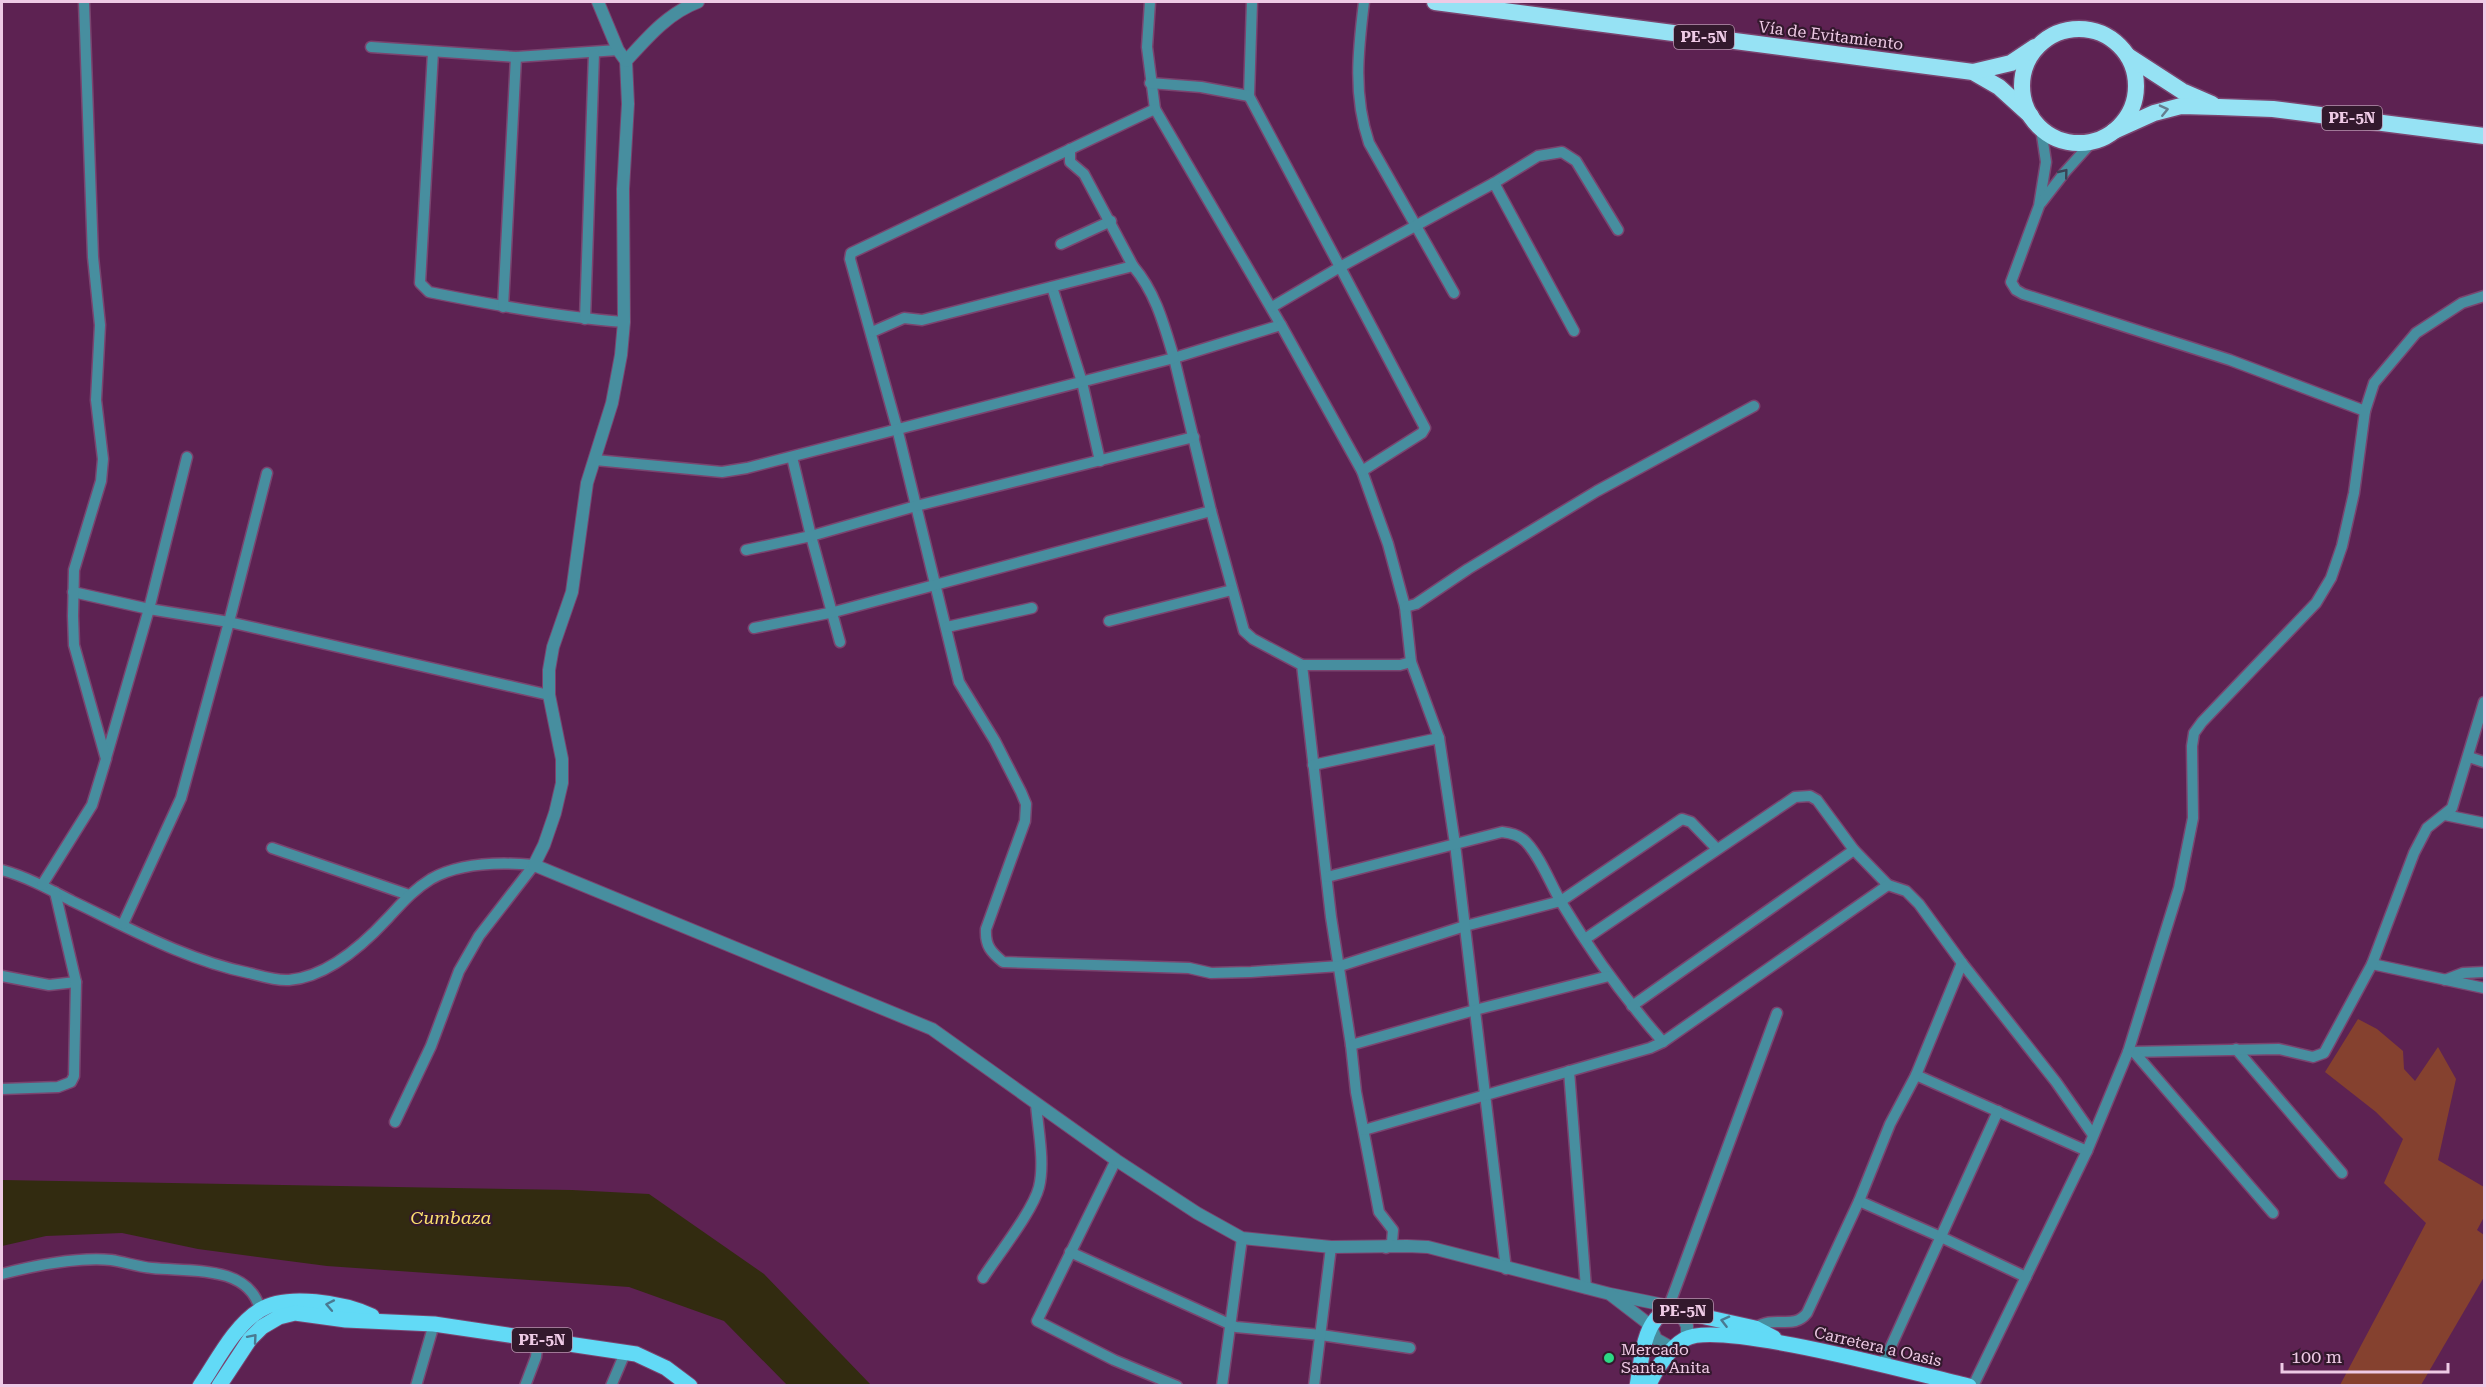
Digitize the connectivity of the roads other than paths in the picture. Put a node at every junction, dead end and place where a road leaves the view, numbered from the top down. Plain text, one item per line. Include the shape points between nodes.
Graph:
1 (84, 2) edge
2 (598, 2) edge
3 (698, 2) edge
4 (1150, 2) edge
5 (1252, 2) edge
6 (1364, 2) edge
7 (1435, 2) edge
8 (2042, 43) junction
9 (371, 47) dead end
10 (618, 50) junction
11 (433, 52) junction
12 (594, 53) junction
13 (2128, 56) junction
14 (516, 57) junction
15 (626, 61) junction
16 (1973, 72) junction
17 (1150, 83) junction
18 (1249, 96) junction
19 (2219, 107) junction
20 (1155, 109) junction
21 (2036, 122) junction
22 (2114, 131) junction
23 (2484, 136) edge
24 (2092, 142) junction
25 (1070, 149) junction
26 (1494, 183) junction
27 (2039, 206) junction
28 (1111, 221) junction
29 (1416, 226) junction
30 (1618, 230) dead end
31 (1061, 244) dead end
32 (1133, 266) junction
33 (1340, 267) junction
34 (1052, 287) junction
35 (1454, 293) dead end
36 (2484, 296) edge
37 (503, 307) junction
38 (1272, 307) junction
39 (585, 319) junction
40 (624, 322) junction
41 (1281, 325) junction
42 (1574, 331) dead end
43 (872, 332) junction
44 (1174, 358) junction
45 (1082, 381) junction
46 (1754, 406) dead end
47 (2365, 411) junction
48 (897, 428) junction
49 (1194, 438) junction
50 (792, 456) junction
51 (187, 457) dead end
52 (595, 460) junction
53 (1100, 461) junction
54 (1362, 471) junction
55 (267, 474) dead end
56 (916, 506) junction
57 (1210, 511) junction
58 (811, 536) junction
59 (746, 550) dead end
60 (936, 586) junction
61 (1232, 590) junction
62 (73, 592) junction
63 (1405, 607) junction
64 (1032, 608) dead end
65 (149, 609) junction
66 (834, 612) junction
67 (1109, 621) dead end
68 (229, 622) junction
69 (947, 627) junction
70 (754, 628) dead end
71 (840, 642) dead end
72 (1411, 662) junction
73 (1302, 665) junction
74 (549, 695) junction
75 (2484, 702) edge
76 (1439, 738) junction
77 (2469, 757) junction
78 (106, 759) junction
79 (2484, 762) edge
80 (1313, 765) junction
81 (2445, 815) junction
82 (2484, 823) edge
83 (1455, 844) junction
84 (272, 848) dead end
85 (1717, 849) junction
86 (1854, 850) junction
87 (534, 865) junction
88 (2, 870) edge
89 (1327, 877) junction
90 (42, 885) junction
91 (1888, 885) junction
92 (55, 892) junction
93 (409, 895) junction
94 (1561, 902) junction
95 (123, 924) junction
96 (1465, 926) junction
97 (1585, 939) junction
98 (1962, 963) junction
99 (2372, 964) junction
100 (1340, 966) junction
101 (2484, 972) edge
102 (2, 976) edge
103 (1609, 976) junction
104 (2445, 980) junction
105 (76, 981) junction
106 (2484, 988) edge
107 (1632, 1006) junction
108 (1475, 1010) junction
109 (1777, 1013) dead end
110 (1663, 1042) junction
111 (1352, 1045) junction
112 (2236, 1049) junction
113 (2131, 1052) junction
114 (1569, 1071) junction
115 (1916, 1075) junction
116 (2, 1089) edge
117 (1486, 1094) junction
118 (1036, 1104) junction
119 (1998, 1112) junction
120 (395, 1122) dead end
121 (1364, 1130) junction
122 (2093, 1136) junction
123 (2087, 1151) junction
124 (1116, 1160) junction
125 (2342, 1173) dead end
126 (1859, 1201) junction
127 (2273, 1213) dead end
128 (1941, 1237) junction
129 (1242, 1238) junction
130 (1331, 1247) junction
131 (1386, 1248) junction
132 (1070, 1252) junction
133 (1506, 1269) junction
134 (2, 1274) edge
135 (2026, 1277) junction
136 (982, 1278) dead end
137 (1586, 1288) junction
138 (1610, 1294) junction
139 (1673, 1308) junction
140 (260, 1309) junction
141 (385, 1322) junction
142 (1229, 1322) junction
143 (434, 1324) junction
144 (1650, 1325) junction
145 (1755, 1328) junction
146 (1321, 1335) junction
147 (1687, 1338) junction
148 (538, 1339) junction
149 (1780, 1341) junction
150 (1410, 1348) dead end
151 (1674, 1348) junction
152 (625, 1353) junction
153 (1882, 1366) junction
154 (200, 1386) edge
155 (219, 1386) edge
156 (416, 1386) edge
157 (525, 1386) edge
158 (611, 1386) edge
159 (690, 1386) edge
160 (1177, 1386) edge
161 (1222, 1386) edge
162 (1314, 1386) edge
163 (1637, 1386) edge
164 (1648, 1386) edge
165 (1971, 1386) edge

1 - 62 street via 93,257 100,325 96,400 103,459 74,570
2 - 10 street
3 - 15 street via 654,30
4 - 17 street
5 - 18 street
6 - 29 street via 1358,53 1362,123 1369,143
7 - 16 highway, Vía de Evitamiento / PE-5N
8 - 13 highway via 2059,32 2088,29 2107,35
8 - 16 highway, Vía de Evitamiento / PE-5N via 2011,63
8 - 21 highway via 2029,59 2023,80 2024,101
9 - 11 street
10 - 12 street
10 - 15 street
11 - 14 street
11 - 37 street via 420,283 429,292
12 - 14 street
12 - 39 street
13 - 19 highway, PE-5N via 2182,91
13 - 22 highway via 2135,73 2136,93 2131,111
14 - 37 street
15 - 40 street
16 - 21 highway, Vía de Evitamiento / PE-5N via 1999,87
17 - 18 street
17 - 20 street
18 - 33 street
22 -> 19 highway, PE-5N via 2181,106
19 - 23 highway, PE-5N via 2273,109
20 - 25 street
20 - 38 street
21 - 24 highway via 2060,140
21 - 27 street via 2046,162
22 - 24 highway
27 -> 24 street
25 - 28 street via 1070,162 1084,174
25 - 43 street via 851,253
26 - 29 street
26 - 30 street via 1538,156 1562,152 1576,161
26 - 42 street
27 - 47 street via 2011,282 2016,290 2230,360
28 - 31 street
28 - 32 street
29 - 33 street
29 - 35 street
32 - 34 street
32 - 44 street via 1159,306
33 - 38 street
33 - 54 street via 1425,428
34 - 43 street via 922,320 904,318
34 - 45 street
36 - 47 street via 2462,303 2416,333 2374,383
37 - 39 street
38 - 41 street
39 - 40 street
40 - 52 street via 612,403
41 - 44 street
41 - 54 street
43 - 48 street
44 - 45 street
44 - 49 street
45 - 48 street
45 - 53 street
46 - 63 street via 1597,490 1416,604
47 - 113 street via 2354,493 2331,578 2316,603 2194,733 2193,819 2179,888
48 - 50 street
48 - 56 street
49 - 53 street
49 - 57 street
50 - 52 street via 722,472
50 - 58 street
51 - 65 street
52 - 74 street via 586,483 572,592 553,647
53 - 56 street
54 - 63 street
55 - 68 street
56 - 58 street
56 - 60 street
57 - 60 street
57 - 61 street
58 - 59 street
58 - 66 street
60 - 66 street
60 - 69 street
61 - 67 street
61 - 73 street via 1248,635
62 - 65 street
62 - 78 street via 74,645
63 - 72 street
64 - 69 street
65 - 68 street
65 - 78 street
66 - 70 street
66 - 71 street
68 - 74 street
68 - 95 street via 181,798
69 - 100 street via 959,682 995,741 1026,804 1025,821 986,930 989,950 994,955 1003,962 1189,968 1211,973
72 - 73 street
72 - 76 street
73 - 80 street
74 - 87 street via 562,759 562,783 548,835
75 - 77 street
76 - 80 street
76 - 83 street
77 - 79 street
77 - 81 street via 2452,807
78 - 90 street via 92,805
80 - 89 street
81 - 82 street
81 - 99 street via 2427,828 2414,853
83 - 89 street
83 - 94 street via 1502,832 1517,835 1531,848
83 - 96 street
84 - 93 street
85 - 86 street via 1801,795 1817,800
85 - 94 street via 1691,822 1682,819
85 - 97 street
86 - 91 street
86 - 107 street
87 - 93 street via 488,864 458,869 433,878
87 - 118 street via 932,1029
87 - 120 street via 479,936 459,971 431,1046
88 - 90 street
89 - 100 street
90 - 92 street
91 - 98 street via 1914,897
91 - 110 street
92 - 95 street
92 - 105 street
93 - 95 street via 352,952 328,966 289,980 221,968
94 - 96 street
94 - 97 street
96 - 100 street
96 - 108 street
97 - 103 street
98 - 115 street
98 - 122 street via 2056,1082
99 - 104 street
99 - 112 street via 2320,1056 2278,1049
100 - 111 street
101 - 104 street via 2463,973
102 - 105 street via 50,985
103 - 107 street
103 - 108 street
104 - 106 street
105 - 116 street via 71,1082 58,1087
107 - 110 street
108 - 111 street
108 - 117 street
109 - 139 street
110 - 114 street
111 - 121 street
112 - 113 street
112 - 125 street
113 - 122 street
113 - 127 street
114 - 117 street
114 - 137 street
115 - 119 street
115 - 126 street via 1890,1124
117 - 121 street
117 - 133 street
118 - 124 street
118 - 136 street via 1039,1186 1034,1202
119 - 123 street
119 - 128 street
121 - 131 street via 1379,1212 1393,1230 1392,1242
122 - 123 street
123 - 135 street
124 - 129 street
124 - 132 street
126 - 128 street
126 - 145 street via 1802,1320 1773,1320
128 - 135 street
128 - 153 street
129 - 130 street
129 - 142 street
130 - 131 street
130 - 146 street
131 - 133 street via 1428,1247
132 - 142 street
132 - 160 street via 1038,1321
133 - 137 street
134 - 140 street via 54,1264 110,1260 149,1268 212,1272 245,1286
135 - 165 street
137 - 138 street
138 - 139 street
138 - 144 street
139 - 144 main road, PE-5N via 1662,1312
145 -> 139 main road, Carretera a Oasis / PE-5N
139 - 147 street via 1687,1326
141 -> 140 main road, PE-5N via 360,1311 317,1302 284,1301
140 - 154 main road, PE-5N via 238,1329
141 - 143 main road, PE-5N
155 -> 141 main road, PE-5N via 250,1339 279,1317 295,1313
142 - 146 street via 1236,1327
142 - 161 street
143 - 148 main road, PE-5N
143 - 156 street
144 - 151 street via 1656,1339
144 - 163 main road, PE-5N
145 - 149 main road, Carretera a Oasis / PE-5N
146 - 150 street
146 - 162 street
147 - 149 main road, Carretera a Oasis / PE-5N via 1724,1335
147 - 151 main road, PE-5N
148 - 152 main road, PE-5N
148 - 157 street
149 - 153 main road, Carretera a Oasis / PE-5N
151 - 164 main road, PE-5N
152 - 158 street
152 - 159 main road, PE-5N via 666,1368
153 - 165 main road, Carretera a Oasis / PE-5N

